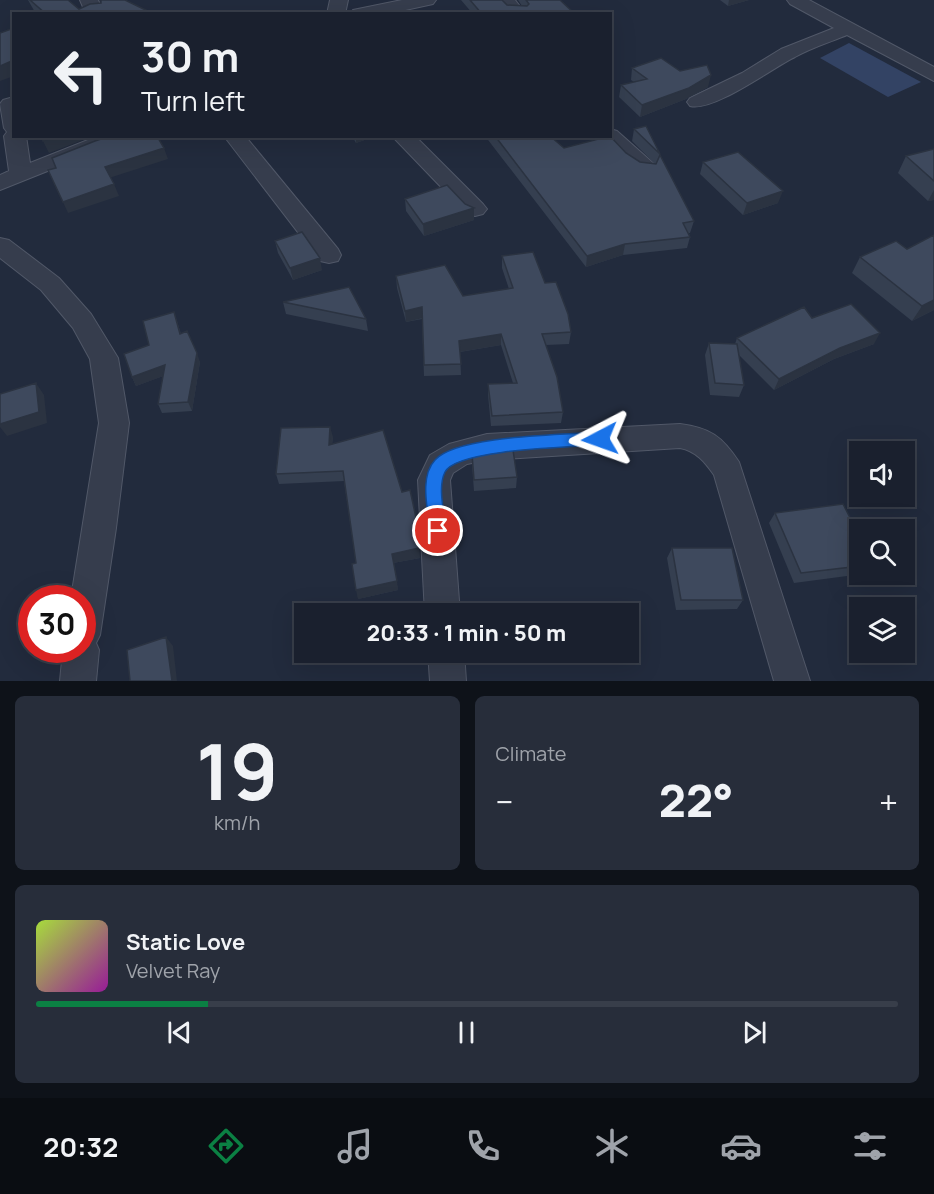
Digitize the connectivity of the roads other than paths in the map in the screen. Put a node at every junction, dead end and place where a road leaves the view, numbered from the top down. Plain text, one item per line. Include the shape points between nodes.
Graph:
1 (427, 0) edge
2 (506, 0) edge
3 (796, 0) edge
4 (369, 12) edge
5 (516, 12) edge
6 (846, 29) junction
7 (934, 75) edge
8 (697, 102) dead end
9 (10, 104) dead end
10 (12, 116) edge
11 (612, 137) edge
12 (15, 138) edge
13 (113, 138) edge
14 (236, 138) edge
15 (404, 138) edge
16 (645, 168) edge
17 (21, 176) junction
18 (0, 183) edge
19 (475, 209) edge
20 (0, 246) edge
21 (329, 255) dead end
22 (90, 585) edge
23 (442, 603) edge
24 (80, 663) edge
25 (447, 663) edge
26 (78, 681) edge
27 (448, 681) edge
28 (792, 681) edge

1 - 4 street
2 - 5 street
3 - 6 street
6 - 7 street
6 - 8 street via 788,53
9 - 10 street
11 - 16 street
12 - 17 street
13 - 17 street
14 - 21 street
15 - 19 street
17 - 18 street
20 - 22 street via 50,284 82,321 104,358 114,423
23 - 28 street via 434,480 441,464 460,453 487,447 600,439 698,439 717,454 728,471
24 - 26 street
25 - 27 street

